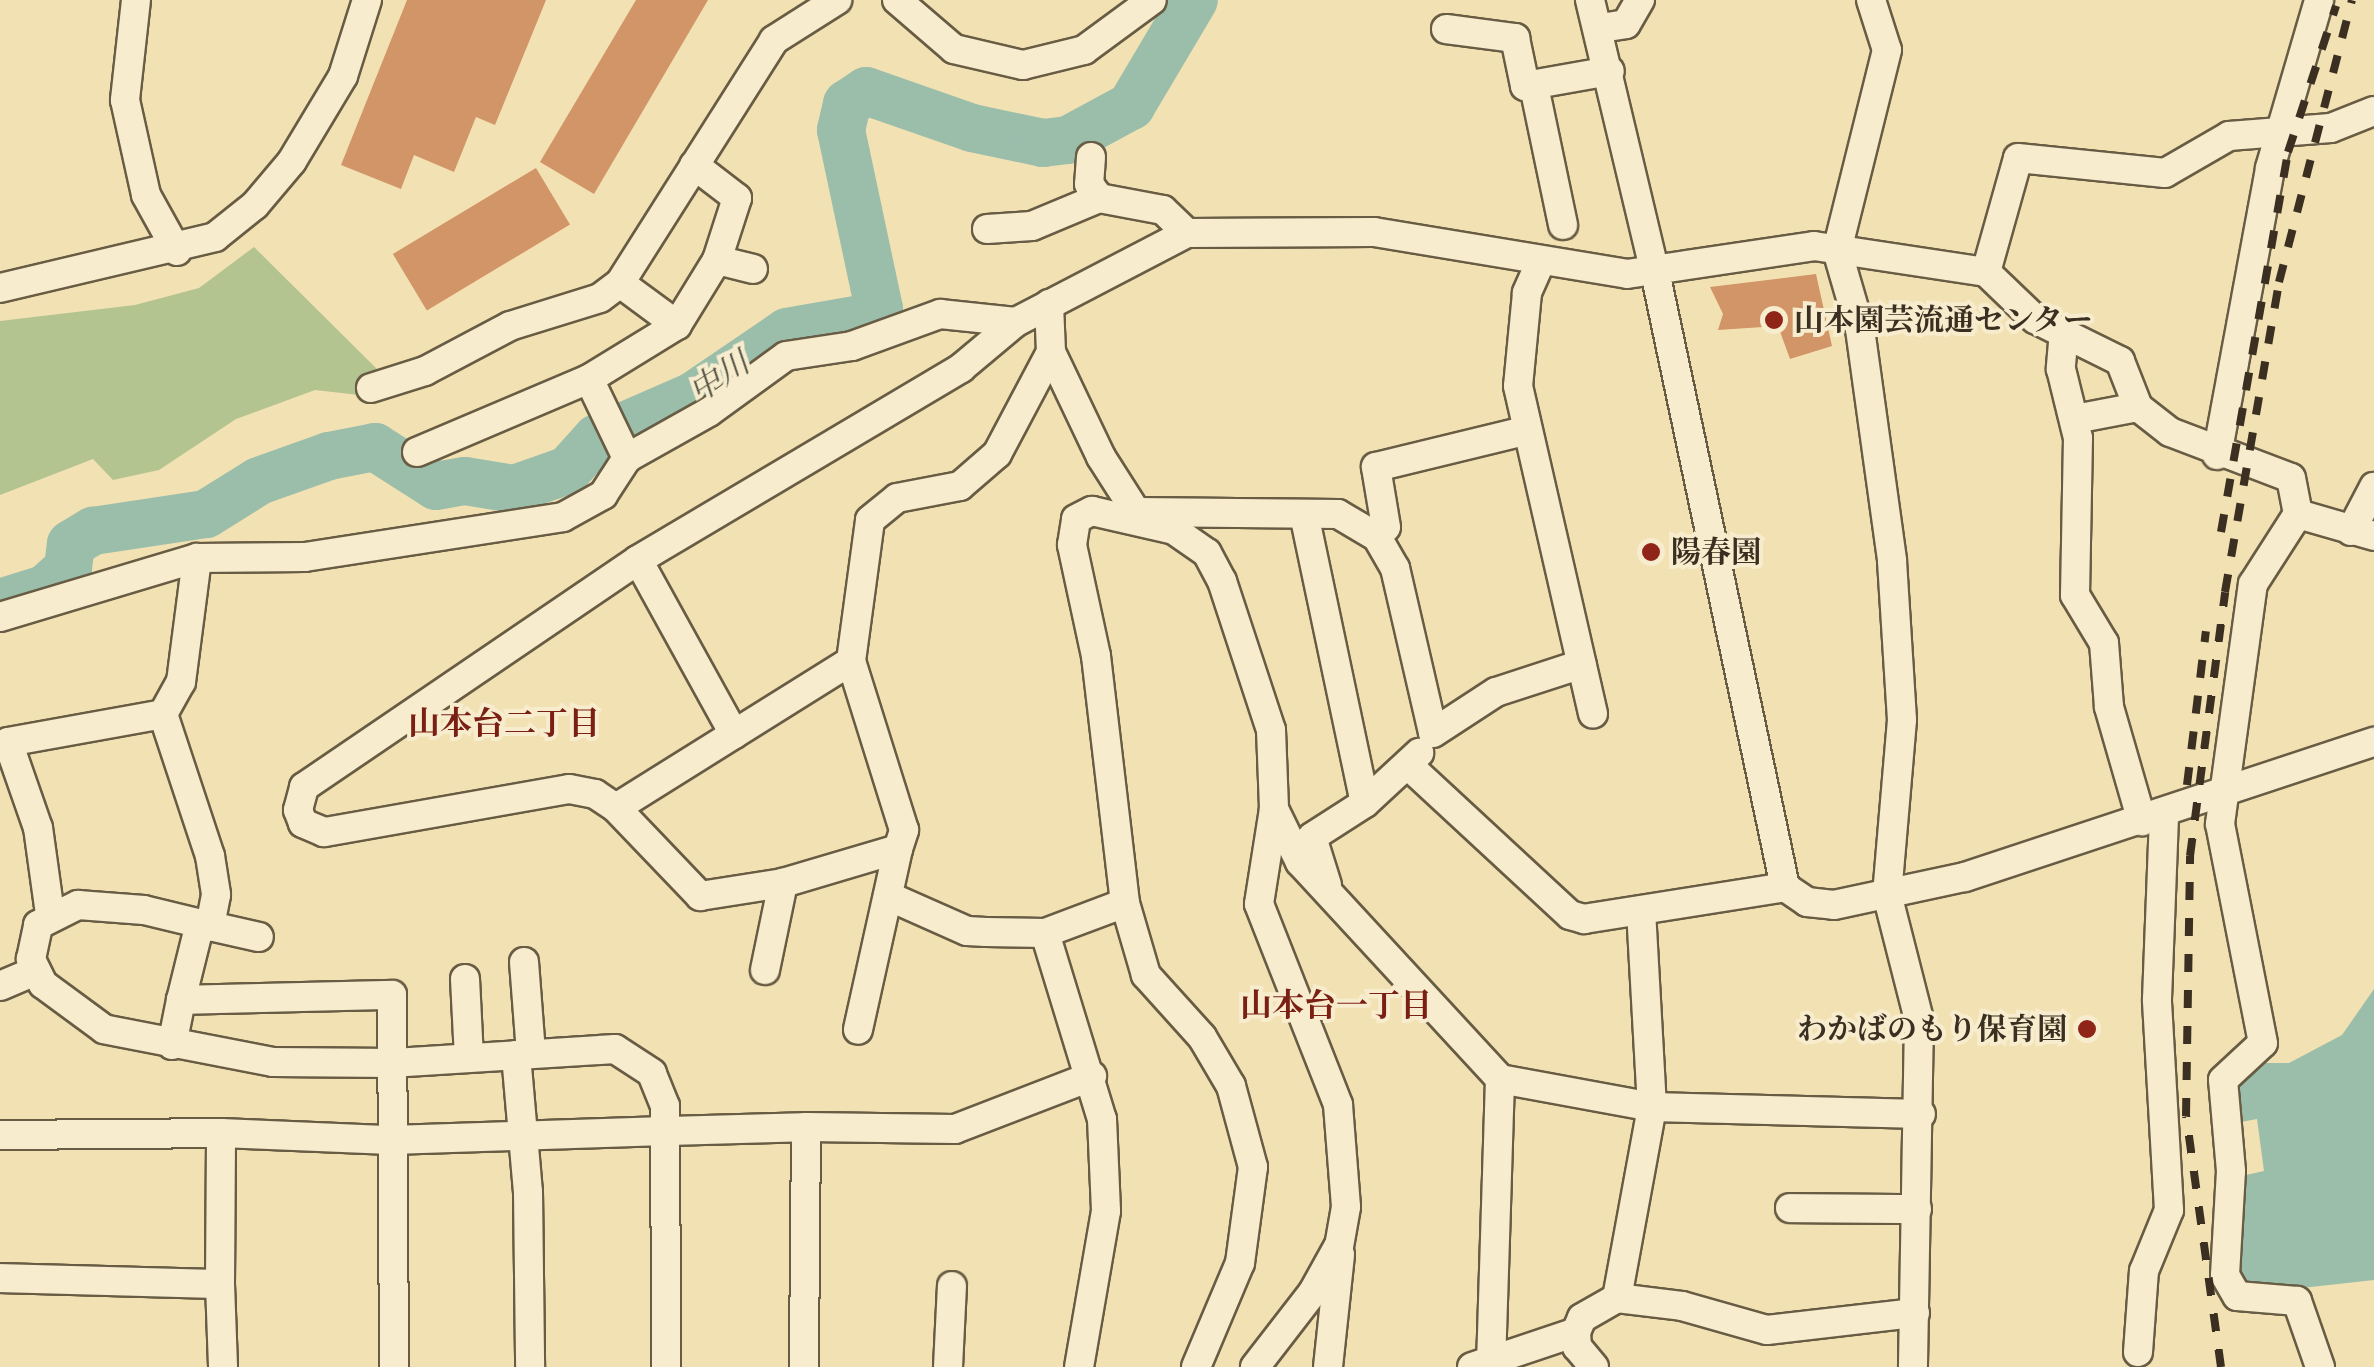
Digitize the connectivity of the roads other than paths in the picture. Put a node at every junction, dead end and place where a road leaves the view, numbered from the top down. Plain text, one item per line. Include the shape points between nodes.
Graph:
1 (136, 0) edge
2 (345, 0) edge
3 (367, 0) edge
4 (837, 0) edge
5 (897, 0) edge
6 (1152, 0) edge
7 (1590, 0) edge
8 (1640, 0) edge
9 (1870, 0) edge
10 (2319, 0) edge
11 (1446, 28) dead end
12 (1601, 28) junction
13 (349, 56) junction
14 (1610, 70) junction
15 (1534, 86) junction
16 (2374, 112) edge
17 (2281, 130) junction
18 (1091, 157) dead end
19 (694, 165) junction
20 (1099, 198) junction
21 (1563, 225) dead end
22 (986, 230) dead end
23 (1187, 232) junction
24 (1837, 250) junction
25 (177, 251) junction
26 (716, 260) junction
27 (1541, 260) junction
28 (753, 269) dead end
29 (1656, 272) junction
30 (1986, 272) junction
31 (620, 283) junction
32 (0, 288) edge
33 (1050, 304) junction
34 (1016, 322) junction
35 (678, 325) junction
36 (2064, 331) junction
37 (1050, 352) junction
38 (589, 379) junction
39 (371, 388) dead end
40 (2138, 408) junction
41 (2075, 419) junction
42 (1524, 431) junction
43 (417, 452) dead end
44 (2217, 454) junction
45 (627, 458) junction
46 (2374, 487) edge
47 (1136, 514) junction
48 (1304, 514) junction
49 (2298, 514) junction
50 (2363, 534) edge
51 (1377, 537) junction
52 (197, 558) junction
53 (638, 560) junction
54 (0, 617) edge
55 (851, 661) junction
56 (1582, 664) junction
57 (163, 714) junction
58 (1593, 714) dead end
59 (1433, 733) junction
60 (734, 734) junction
61 (2374, 742) edge
62 (1409, 766) junction
63 (2223, 788) junction
64 (1365, 803) junction
65 (616, 808) junction
66 (1274, 808) junction
67 (2153, 818) junction
68 (898, 849) junction
69 (784, 883) junction
70 (1784, 887) junction
71 (1329, 892) junction
72 (1887, 894) junction
73 (888, 896) junction
74 (1126, 902) junction
75 (1640, 910) junction
76 (50, 914) junction
77 (205, 924) junction
78 (1044, 933) junction
79 (260, 937) dead end
80 (524, 962) dead end
81 (765, 970) dead end
82 (35, 972) junction
83 (464, 979) dead end
84 (0, 986) edge
85 (181, 1000) junction
86 (858, 1030) dead end
87 (172, 1045) junction
88 (523, 1054) junction
89 (469, 1057) junction
90 (394, 1063) junction
91 (1092, 1076) junction
92 (1500, 1078) junction
93 (1652, 1107) junction
94 (1921, 1114) junction
95 (807, 1128) junction
96 (666, 1131) junction
97 (221, 1133) junction
98 (521, 1133) junction
99 (0, 1136) edge
100 (391, 1140) junction
101 (1790, 1208) dead end
102 (1917, 1209) junction
103 (1340, 1246) junction
104 (0, 1278) edge
105 (220, 1284) junction
106 (952, 1286) dead end
107 (1617, 1298) junction
108 (1915, 1313) junction
109 (1576, 1332) junction
110 (2138, 1352) dead end
111 (1481, 1363) edge
112 (222, 1367) edge
113 (394, 1367) edge
114 (530, 1367) edge
115 (666, 1367) edge
116 (804, 1367) edge
117 (948, 1367) edge
118 (1079, 1367) edge
119 (1196, 1367) edge
120 (1255, 1367) edge
121 (1328, 1367) edge
122 (1594, 1367) edge
123 (1913, 1367) edge
124 (2320, 1367) edge

1 - 25 street via 125,100 146,196
2 - 13 street
3 - 13 street
4 - 19 street via 774,40
5 - 6 street via 954,50 1023,65 1084,50
7 - 12 street
8 - 12 street via 1626,24
9 - 24 street via 1887,50
10 - 17 street
11 - 15 street via 1516,38 1525,86
12 - 14 street
13 - 25 street via 292,161 255,205 215,237
14 - 15 street
14 - 29 street
15 - 21 street
16 - 17 street via 2331,128
17 - 30 street via 2267,138 2229,136 2165,173 2018,158
17 - 44 street
18 - 20 street via 1090,184
19 - 26 street via 737,198
19 - 31 street
20 - 22 street via 1032,226
20 - 23 street via 1163,210
23 - 27 street via 1374,232
23 - 33 street
24 - 29 street via 1814,246
24 - 30 street
24 - 72 street via 1860,329 1892,562 1902,720
25 - 32 street
26 - 28 street
26 - 35 street
27 - 29 street
27 - 42 street via 1520,337
29 - 70 street
30 - 36 street via 2003,295
31 - 35 street
31 - 39 street via 600,298 510,326 425,372
33 - 34 street
33 - 37 street
34 - 45 street via 940,314 852,346 786,356 709,412
34 - 53 street via 961,368
35 - 38 street
36 - 40 street via 2120,360
36 - 41 street via 2061,369
37 - 47 street
37 - 55 street via 1018,424 976,477 898,498 870,520
38 - 43 street
38 - 45 street
40 - 41 street
40 - 44 street
41 - 67 street via 2075,595 2104,643 2109,706
42 - 51 street via 1376,467 1386,526
42 - 56 street
44 - 49 street via 2291,478
45 - 52 street via 603,495 537,524 304,557
46 - 50 street
47 - 48 street
47 - 66 street via 1196,543 1222,581 1271,730
47 - 74 street via 1084,512 1072,530 1096,656
48 - 51 street via 1338,514
48 - 64 street
49 - 50 street
49 - 63 street via 2253,584
51 - 59 street via 1395,568
52 - 54 street
52 - 57 street via 180,682
53 - 60 street
53 - 65 street via 304,787 298,810 303,823 324,832 569,789
55 - 60 street
55 - 68 street via 904,830
56 - 58 street
56 - 59 street via 1496,692
57 - 76 street via 8,742 38,828
57 - 77 street via 210,856 216,895
59 - 62 street
60 - 65 street
61 - 63 street
62 - 64 street
62 - 75 street via 1570,915
63 - 67 street
63 - 124 street via 2220,824 2263,1043 2223,1080 2230,1171 2226,1275 2237,1296 2297,1301
64 - 71 street via 1312,837
65 - 69 street via 700,896
66 - 71 street via 1300,862
66 - 103 street via 1258,904 1338,1105 1347,1174
67 - 72 street
67 - 110 street via 2169,1210 2144,1271
68 - 69 street
68 - 73 street
69 - 81 street
70 - 72 street via 1806,902 1834,906
70 - 75 street
71 - 92 street
72 - 94 street via 1919,1020
73 - 78 street via 967,931
73 - 86 street
74 - 78 street
74 - 119 street via 1146,975 1202,1037 1231,1086 1253,1167 1240,1263
75 - 93 street
76 - 77 street via 78,905 114,906
76 - 82 street via 33,942
77 - 79 street
77 - 85 street
78 - 91 street
80 - 88 street
82 - 84 street
82 - 87 street via 83,1018
83 - 89 street
85 - 87 street
85 - 90 street via 392,996
87 - 90 street via 273,1062
88 - 89 street
88 - 96 street via 614,1049 640,1060 666,1106
88 - 98 street
89 - 90 street
90 - 100 street
91 - 95 street via 955,1129
91 - 118 street via 1102,1119 1106,1211
92 - 93 street
92 - 111 street
93 - 94 street
93 - 107 street
94 - 102 street
95 - 96 street
95 - 116 street
96 - 98 street
96 - 115 street
97 - 99 street
97 - 100 street
97 - 105 street
98 - 100 street
98 - 114 street
100 - 113 street
101 - 102 street
102 - 108 street
103 - 120 street via 1314,1292
103 - 121 street
104 - 105 street
105 - 112 street
106 - 117 street
107 - 108 street via 1682,1306 1767,1330
107 - 109 street via 1582,1318
108 - 123 street
109 - 111 street
109 - 122 street via 1577,1348

